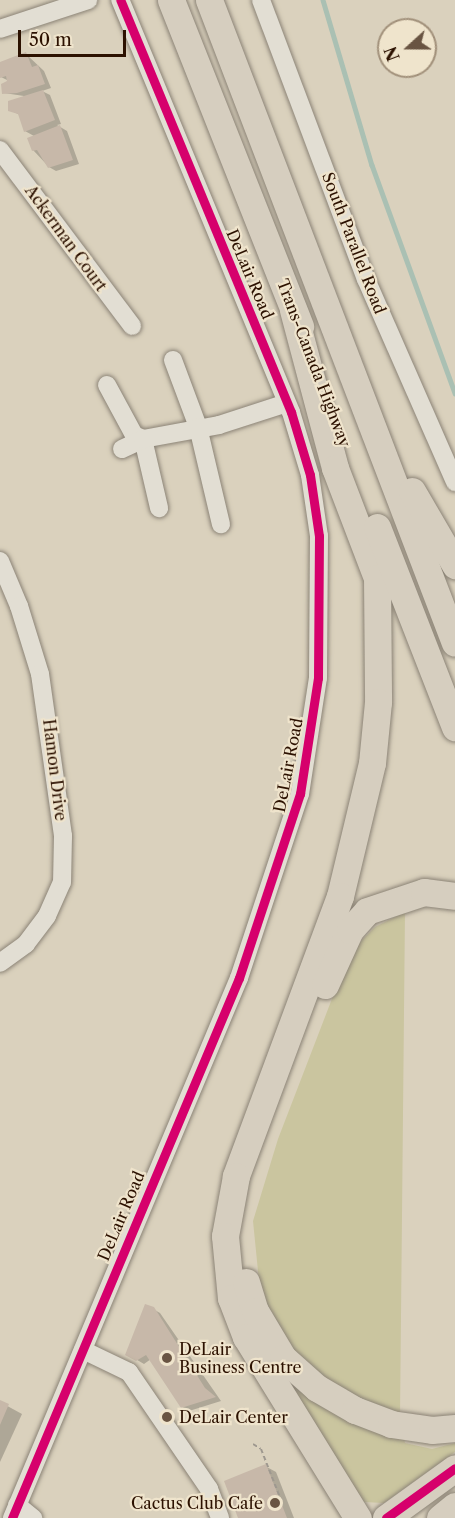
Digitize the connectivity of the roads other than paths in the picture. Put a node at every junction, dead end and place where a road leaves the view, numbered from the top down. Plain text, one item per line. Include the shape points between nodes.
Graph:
1 (88, 0) edge
2 (120, 0) edge
3 (171, 0) edge
4 (209, 0) edge
5 (261, 0) edge
6 (0, 29) edge
7 (0, 150) edge
8 (293, 310) junction
9 (332, 318) junction
10 (132, 326) dead end
11 (173, 360) dead end
12 (107, 385) dead end
13 (287, 403) junction
14 (198, 427) junction
15 (143, 439) junction
16 (122, 449) dead end
17 (455, 482) edge
18 (159, 508) dead end
19 (221, 524) dead end
20 (0, 561) edge
21 (455, 565) edge
22 (455, 643) edge
23 (455, 727) edge
24 (455, 896) edge
25 (0, 963) edge
26 (83, 1350) junction
27 (455, 1428) edge
28 (455, 1468) edge
29 (326, 1470) junction
30 (455, 1506) edge
31 (217, 1510) edge
32 (14, 1512) edge
33 (33, 1518) edge
34 (334, 1518) edge
35 (358, 1518) edge
36 (386, 1518) edge
37 (440, 1518) edge

1 - 6 street
2 - 13 street, DeLair Road
3 - 8 highway, Trans-Canada Highway
4 - 9 highway, Trans-Canada Highway
5 - 17 street, South Parallel Road via 366,279
7 - 10 street, Ackerman Court
8 - 23 highway, Trans-Canada Highway
8 - 29 highway via 335,468 377,578 378,702 372,763 340,897 236,1176 225,1236 231,1298 246,1337
9 - 21 highway via 410,486
9 - 22 highway, Trans-Canada Highway
11 - 14 street
12 - 15 street via 134,435
13 - 14 street via 219,426
13 - 26 street, DeLair Road via 310,475 319,536 318,678 300,794 239,978
14 - 15 street
14 - 19 street
15 - 16 street
15 - 18 street
20 - 25 street, Hamon Drive via 40,674 63,837 62,882 47,916 26,944
24 - 27 highway via 424,892 387,901 367,911 350,930 308,1026 261,1153 248,1193 242,1234 243,1272 255,1311 283,1358 317,1388 355,1410 391,1424 432,1430
26 - 31 street via 129,1372
26 - 32 street, DeLair Road
28 - 36 highway
29 - 34 highway
29 - 35 highway
30 - 37 highway
32 - 33 street

